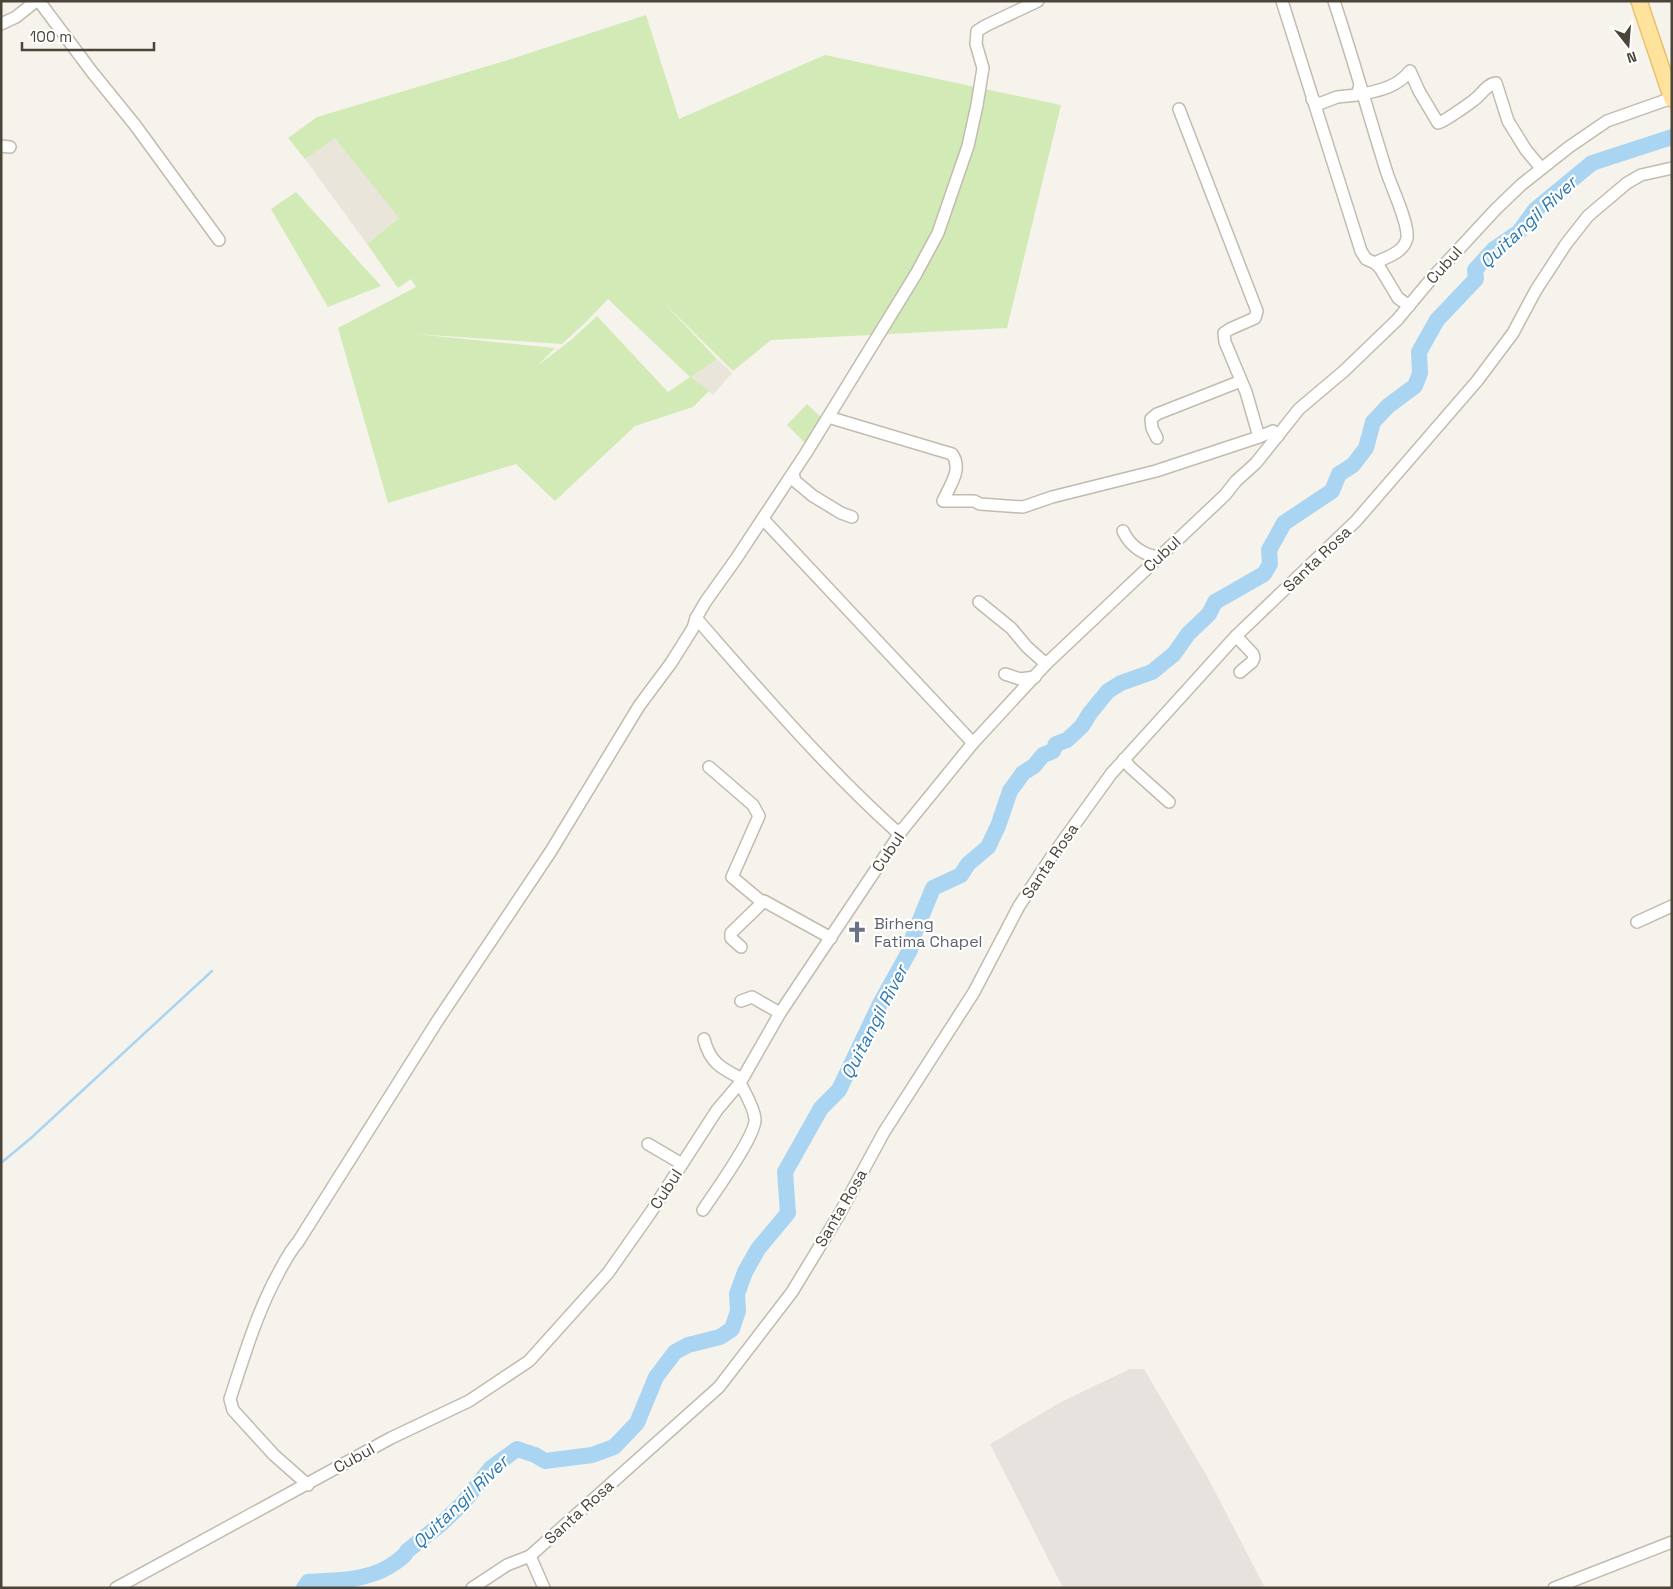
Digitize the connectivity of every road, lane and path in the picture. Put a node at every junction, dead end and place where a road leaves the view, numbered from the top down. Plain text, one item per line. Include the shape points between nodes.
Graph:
1 (38, 1) edge
2 (1038, 1) edge
3 (1282, 1) edge
4 (1334, 1) edge
5 (1639, 1) edge
6 (1, 24) edge
7 (1362, 90) junction
8 (1672, 98) edge
9 (1312, 99) junction
10 (1179, 109) dead end
11 (1541, 168) junction
12 (1672, 168) edge
13 (219, 240) dead end
14 (1375, 263) junction
15 (1409, 306) junction
16 (1241, 381) junction
17 (828, 417) junction
18 (1278, 436) junction
19 (1259, 437) junction
20 (1157, 438) dead end
21 (793, 473) junction
22 (852, 517) dead end
23 (763, 519) junction
24 (1123, 531) dead end
25 (1160, 557) junction
26 (979, 602) dead end
27 (696, 618) junction
28 (1236, 636) junction
29 (1046, 664) junction
30 (1240, 672) dead end
31 (1005, 674) dead end
32 (1035, 677) junction
33 (973, 744) junction
34 (1124, 759) junction
35 (709, 767) dead end
36 (1169, 802) dead end
37 (903, 829) junction
38 (762, 902) junction
39 (1672, 906) edge
40 (1637, 922) dead end
41 (831, 938) junction
42 (741, 947) dead end
43 (742, 1001) dead end
44 (780, 1013) junction
45 (704, 1039) dead end
46 (741, 1081) junction
47 (648, 1144) dead end
48 (682, 1164) junction
49 (703, 1210) dead end
50 (308, 1485) junction
51 (1672, 1542) edge
52 (530, 1556) junction
53 (116, 1588) edge
54 (472, 1588) edge
55 (544, 1588) edge
56 (1554, 1588) edge

1 - 6 street
1 - 13 street
2 - 17 street via 976,32 983,68 977,105 962,164 938,233
3 - 9 street
4 - 7 street
5 - 8 main road
7 - 9 street via 1357,95 1337,97 1318,104
7 - 11 street via 1382,90 1403,80 1410,71 1438,123 1443,123 1496,83 1508,121
7 - 14 street via 1407,228 1403,247
8 - 11 street, Cubul via 1608,121
9 - 14 street via 1358,242 1366,259
10 - 16 street via 1257,311 1256,318 1224,333
11 - 15 street, Cubul via 1496,209
12 - 28 street, Santa Rosa via 1627,183 1588,216 1536,290 1514,333 1477,381 1356,520
14 - 15 street via 1398,298
15 - 18 street, Cubul via 1344,371 1300,409
16 - 19 street
16 - 20 street via 1157,414 1151,419
17 - 19 street via 952,454 957,469 943,501 974,500 980,504 1023,507 1156,471
17 - 21 street
18 - 19 street via 1273,431
18 - 25 street, Cubul via 1225,495
21 - 22 street via 795,481 813,496
21 - 23 street
23 - 27 street
23 - 33 street
24 - 25 street via 1140,551
25 - 29 street, Cubul
26 - 29 street via 1011,628
27 - 37 street via 844,782 896,831
27 - 50 street via 671,663 639,706 551,851 438,1020 271,1286 254,1325 230,1399 233,1410 268,1449
28 - 30 street via 1254,658
28 - 34 street, Santa Rosa
29 - 32 street, Cubul
31 - 32 street via 1020,679
32 - 33 street, Cubul
33 - 37 street, Cubul
34 - 36 street
34 - 52 street, Santa Rosa via 1019,906 974,992 884,1132 840,1214 792,1292 719,1387
35 - 38 street via 754,806 759,816 732,876
37 - 41 street, Cubul
38 - 41 street via 769,902
38 - 42 street via 731,934
39 - 40 street
41 - 44 street, Cubul
43 - 44 street via 752,998
44 - 46 street, Cubul
45 - 46 street via 708,1053 718,1066
46 - 48 street, Cubul via 717,1110
46 - 49 street via 755,1117 754,1127
47 - 48 street
48 - 50 street, Cubul via 608,1272 529,1361 469,1401 391,1438
50 - 53 street, Cubul
51 - 56 street
52 - 54 street, Santa Rosa via 507,1565
52 - 55 street

